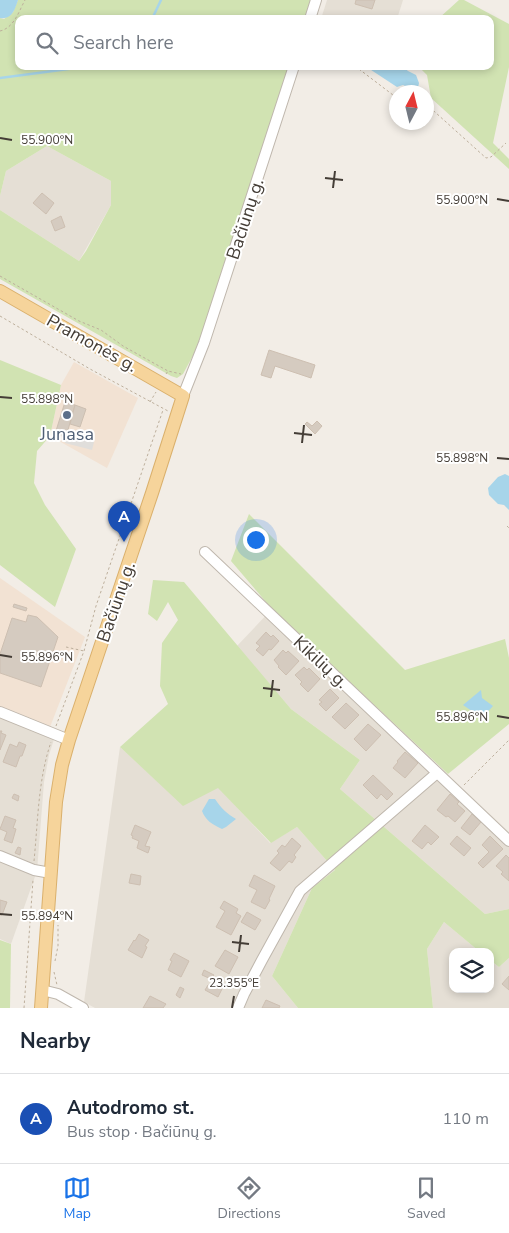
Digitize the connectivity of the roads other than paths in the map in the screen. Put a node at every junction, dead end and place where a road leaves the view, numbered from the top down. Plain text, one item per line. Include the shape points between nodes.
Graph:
1 (316, 0) edge
2 (311, 15) edge
3 (293, 70) edge
4 (0, 291) edge
5 (183, 396) junction
6 (204, 552) dead end
7 (0, 712) edge
8 (70, 740) junction
9 (437, 772) junction
10 (509, 841) edge
11 (0, 856) edge
12 (51, 873) junction
13 (42, 990) junction
14 (41, 1008) edge
15 (83, 1008) edge
16 (238, 1008) edge

1 - 2 street
3 - 5 street, Bačiūnų g. via 204,343
4 - 5 main road, Pramonės g.
5 - 8 main road, Bačiūnų g.
6 - 9 street, Kikilių g.
7 - 8 street
8 - 12 main road, Bačiūnų g. via 58,783
9 - 10 street, Kikilių g.
9 - 16 street via 300,891
11 - 12 street via 34,870
12 - 13 main road, Bačiūnų g.
13 - 14 main road, Bačiūnų g.
13 - 15 street via 58,994

